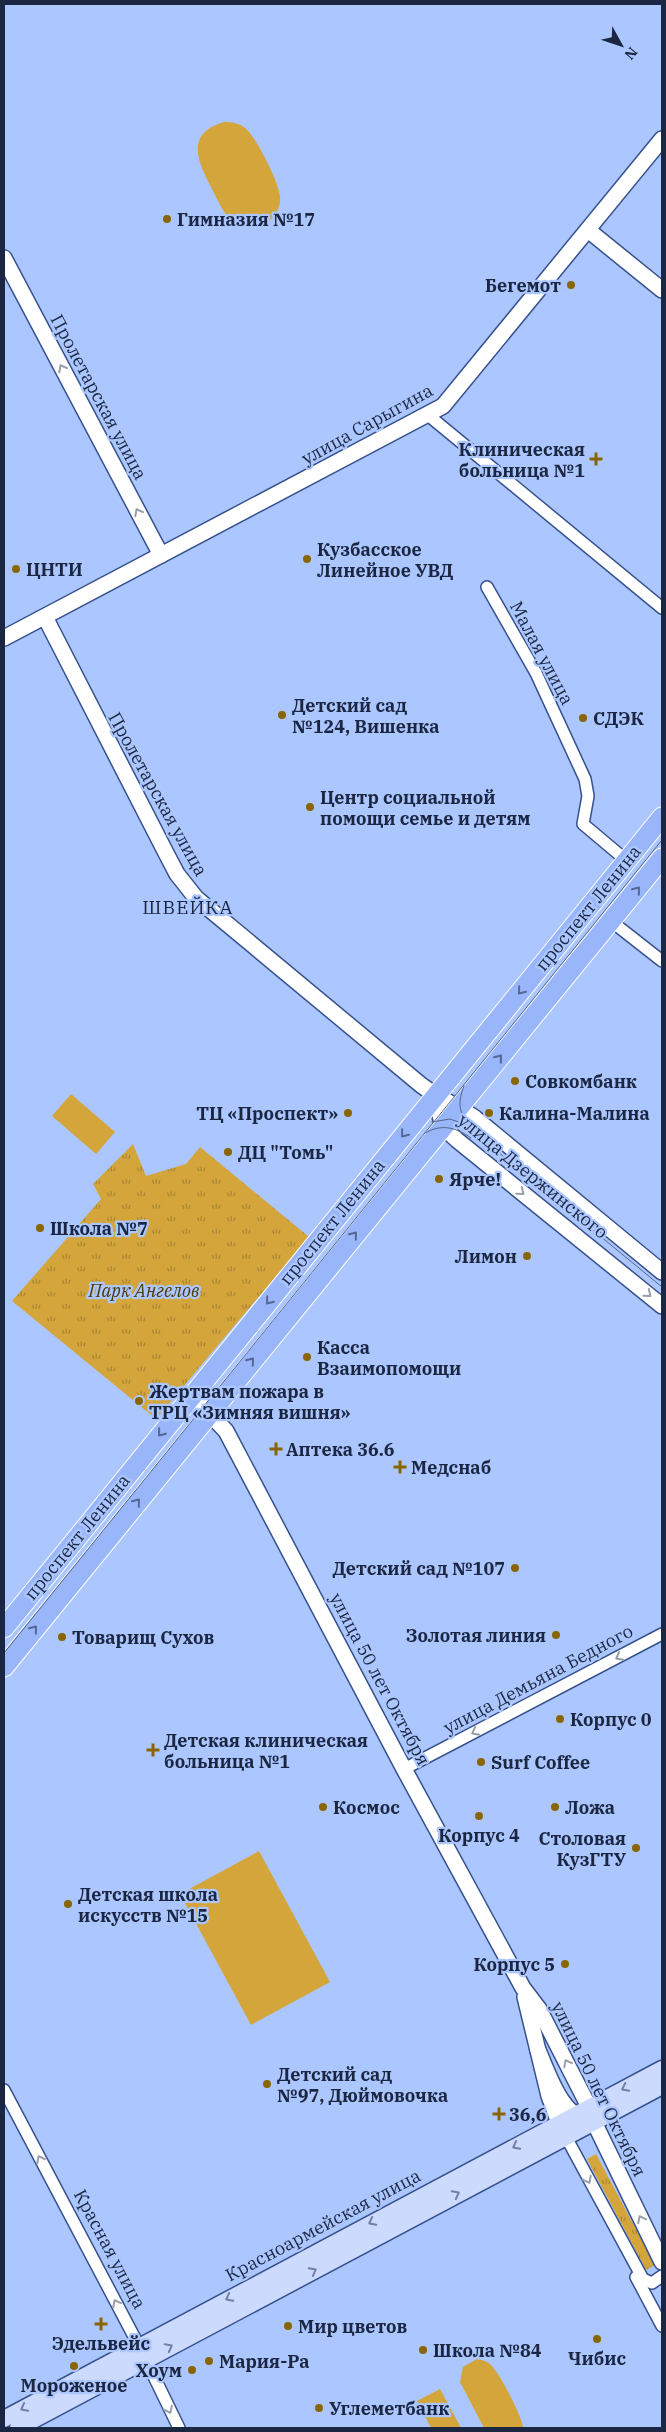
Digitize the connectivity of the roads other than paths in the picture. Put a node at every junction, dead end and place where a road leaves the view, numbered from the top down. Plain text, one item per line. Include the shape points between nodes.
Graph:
1 (662, 139) edge
2 (588, 230) junction
3 (4, 258) edge
4 (662, 290) edge
5 (428, 415) junction
6 (161, 555) junction
7 (487, 587) dead end
8 (662, 608) edge
9 (45, 617) junction
10 (4, 638) edge
11 (662, 817) edge
12 (662, 858) edge
13 (627, 861) junction
14 (611, 921) junction
15 (662, 961) edge
16 (435, 1096) junction
17 (460, 1107) junction
18 (443, 1127) junction
19 (662, 1272) edge
20 (662, 1306) edge
21 (192, 1395) junction
22 (210, 1412) junction
23 (4, 1628) edge
24 (662, 1634) edge
25 (4, 1666) edge
26 (404, 1769) junction
27 (523, 1988) junction
28 (538, 2050) junction
29 (662, 2069) edge
30 (662, 2086) edge
31 (4, 2090) edge
32 (574, 2115) junction
33 (592, 2115) junction
34 (562, 2130) junction
35 (626, 2252) junction
36 (662, 2262) edge
37 (662, 2276) edge
38 (662, 2326) edge
39 (143, 2353) junction
40 (4, 2419) edge
41 (18, 2428) edge
42 (179, 2428) edge

1 - 2 street, улица Сарыгина
2 - 4 street
2 - 5 street, улица Сарыгина via 455,394
6 -> 3 street, Пролетарская улица
5 - 6 street, улица Сарыгина
5 - 8 street
6 - 9 street, улица Сарыгина
7 - 13 street, Малая улица via 536,674 585,779 588,796 583,824
9 - 10 street, улица Сарыгина
9 - 16 street, Пролетарская улица via 122,770 188,889
11 - 13 main road, проспект Ленина
14 -> 12 main road, проспект Ленина
13 -> 16 main road, проспект Ленина
14 - 15 street
17 -> 14 main road, проспект Ленина
16 - 17 street, улица Дзержинского
16 - 18 street, улица Дзержинского
16 -> 21 main road, проспект Ленина
17 - 18 main road, проспект Ленина
17 - 19 street, улица Дзержинского
18 -> 20 street, улица Дзержинского
22 -> 18 main road, проспект Ленина
21 - 22 street, улица 50 лет Октября
21 -> 23 main road, проспект Ленина
25 -> 22 main road, проспект Ленина
22 - 26 street, улица 50 лет Октября via 226,1431
24 -> 26 street, улица Демьяна Бедного
26 - 27 street, улица 50 лет Октября
27 - 28 street, улица 50 лет Октября
33 -> 27 street, улица 50 лет Октября via 539,2009
28 - 32 street
28 - 34 street, улица 50 лет Октября via 549,2096
29 -> 33 main road, Красноармейская улица
30 - 33 main road, Красноармейская улица
39 -> 31 street, Красная улица
32 - 33 main road, Красноармейская улица
32 - 34 main road, Красноармейская улица
33 - 34 main road, Красноармейская улица
36 -> 33 street, улица 50 лет Октября
34 -> 35 street, улица 50 лет Октября
34 - 39 main road, Красноармейская улица
35 - 37 street, улица 50 лет Октября via 646,2282 655,2283
35 - 38 street, улица 50 лет Октября
39 -> 40 main road, Красноармейская улица
39 - 41 main road, Красноармейская улица
39 -> 42 street, Красная улица

